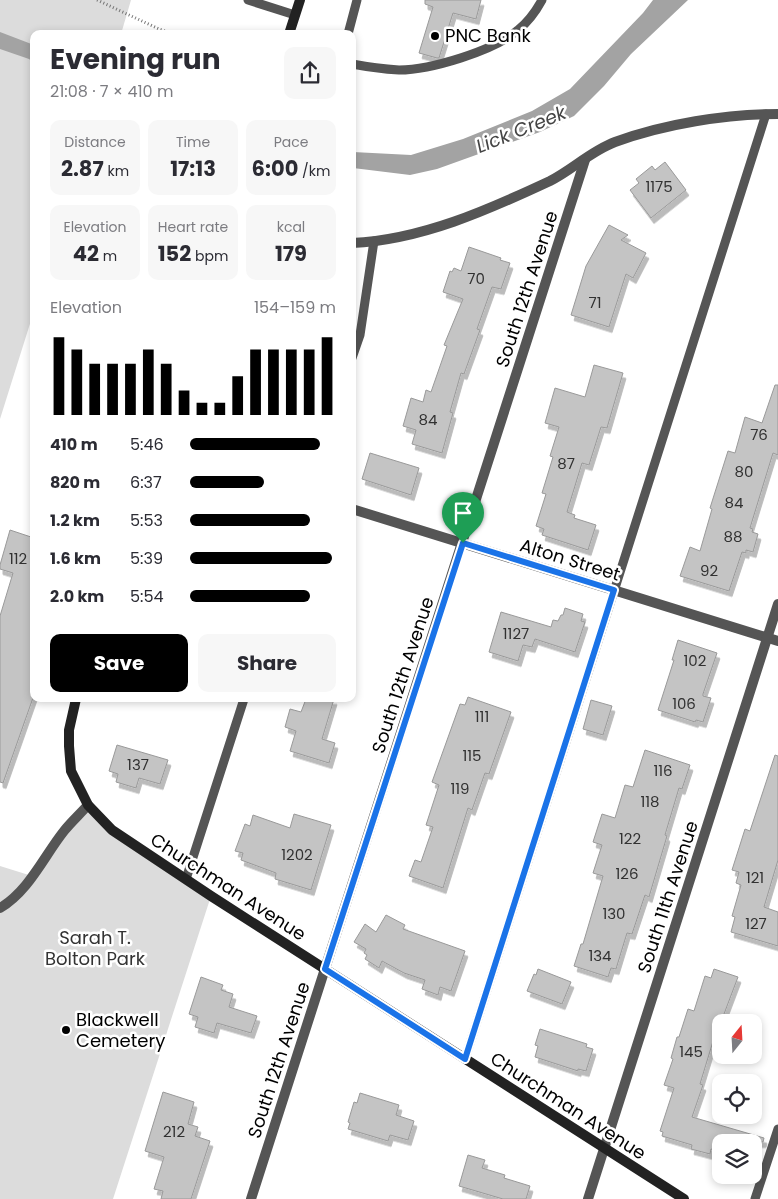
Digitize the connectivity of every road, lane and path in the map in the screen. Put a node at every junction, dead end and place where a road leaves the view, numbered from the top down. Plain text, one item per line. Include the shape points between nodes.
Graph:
1 (97, 0) edge
2 (248, 0) edge
3 (300, 0) edge
4 (357, 0) edge
5 (542, 0) edge
6 (295, 15) junction
7 (162, 30) edge
8 (290, 30) edge
9 (349, 30) edge
10 (356, 65) edge
11 (766, 114) junction
12 (778, 114) edge
13 (585, 160) junction
14 (374, 241) junction
15 (356, 242) edge
16 (356, 346) edge
17 (356, 510) edge
18 (463, 543) junction
19 (614, 590) junction
20 (778, 604) edge
21 (767, 638) junction
22 (778, 641) edge
23 (75, 702) edge
24 (243, 702) edge
25 (88, 805) junction
26 (186, 879) junction
27 (0, 908) edge
28 (325, 969) junction
29 (465, 1059) junction
30 (778, 1129) edge
31 (604, 1148) junction
32 (251, 1199) edge
33 (588, 1199) edge
34 (684, 1199) edge
35 (755, 1199) edge

1 - 7 path
2 - 6 lane
3 - 6 street
4 - 9 lane
5 - 10 lane via 518,31 485,50 436,65 400,70
6 - 8 street
11 - 12 street
11 - 13 street via 668,126 615,142
11 - 19 lane
13 - 14 street via 535,188 446,224
13 - 18 street, South 12th Avenue
14 - 15 street
14 - 16 lane
17 - 18 street, Alton Street
18 - 19 street, Alton Street
18 - 28 street, South 12th Avenue
19 - 21 street, Alton Street
19 - 29 lane
20 - 21 street, South 11th Avenue
21 - 22 street, Alton Street
21 - 31 street, South 11th Avenue
23 - 25 street, Churchman Avenue via 69,730 70,761 75,780
24 - 26 lane
25 - 26 street, Churchman Avenue via 102,822 123,838
25 - 27 street via 64,831 25,886
26 - 28 street, Churchman Avenue
28 - 29 street, Churchman Avenue
28 - 32 street, South 12th Avenue
29 - 31 street, Churchman Avenue
30 - 35 lane
31 - 33 street, South 11th Avenue
31 - 34 street, Churchman Avenue

